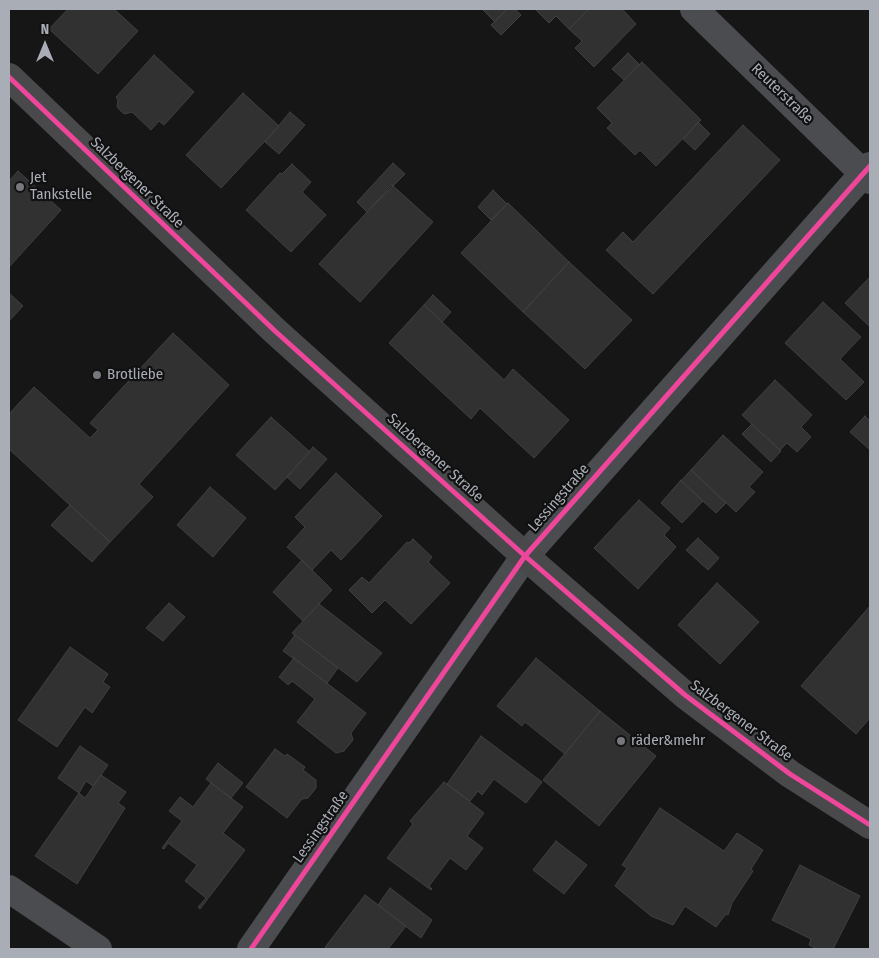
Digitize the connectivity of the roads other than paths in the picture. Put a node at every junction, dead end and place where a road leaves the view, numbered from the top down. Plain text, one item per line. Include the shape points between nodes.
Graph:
1 (694, 9) edge
2 (9, 77) edge
3 (868, 173) edge
4 (525, 556) junction
5 (870, 825) edge
6 (9, 888) edge
7 (98, 949) edge
8 (251, 949) edge

1 - 3 street, Reuterstraße
2 - 4 main road, Salzbergener Straße via 275,331
3 - 4 street, Lessingstraße
4 - 5 main road, Salzbergener Straße via 685,695 790,774
4 - 8 street, Lessingstraße
6 - 7 street

